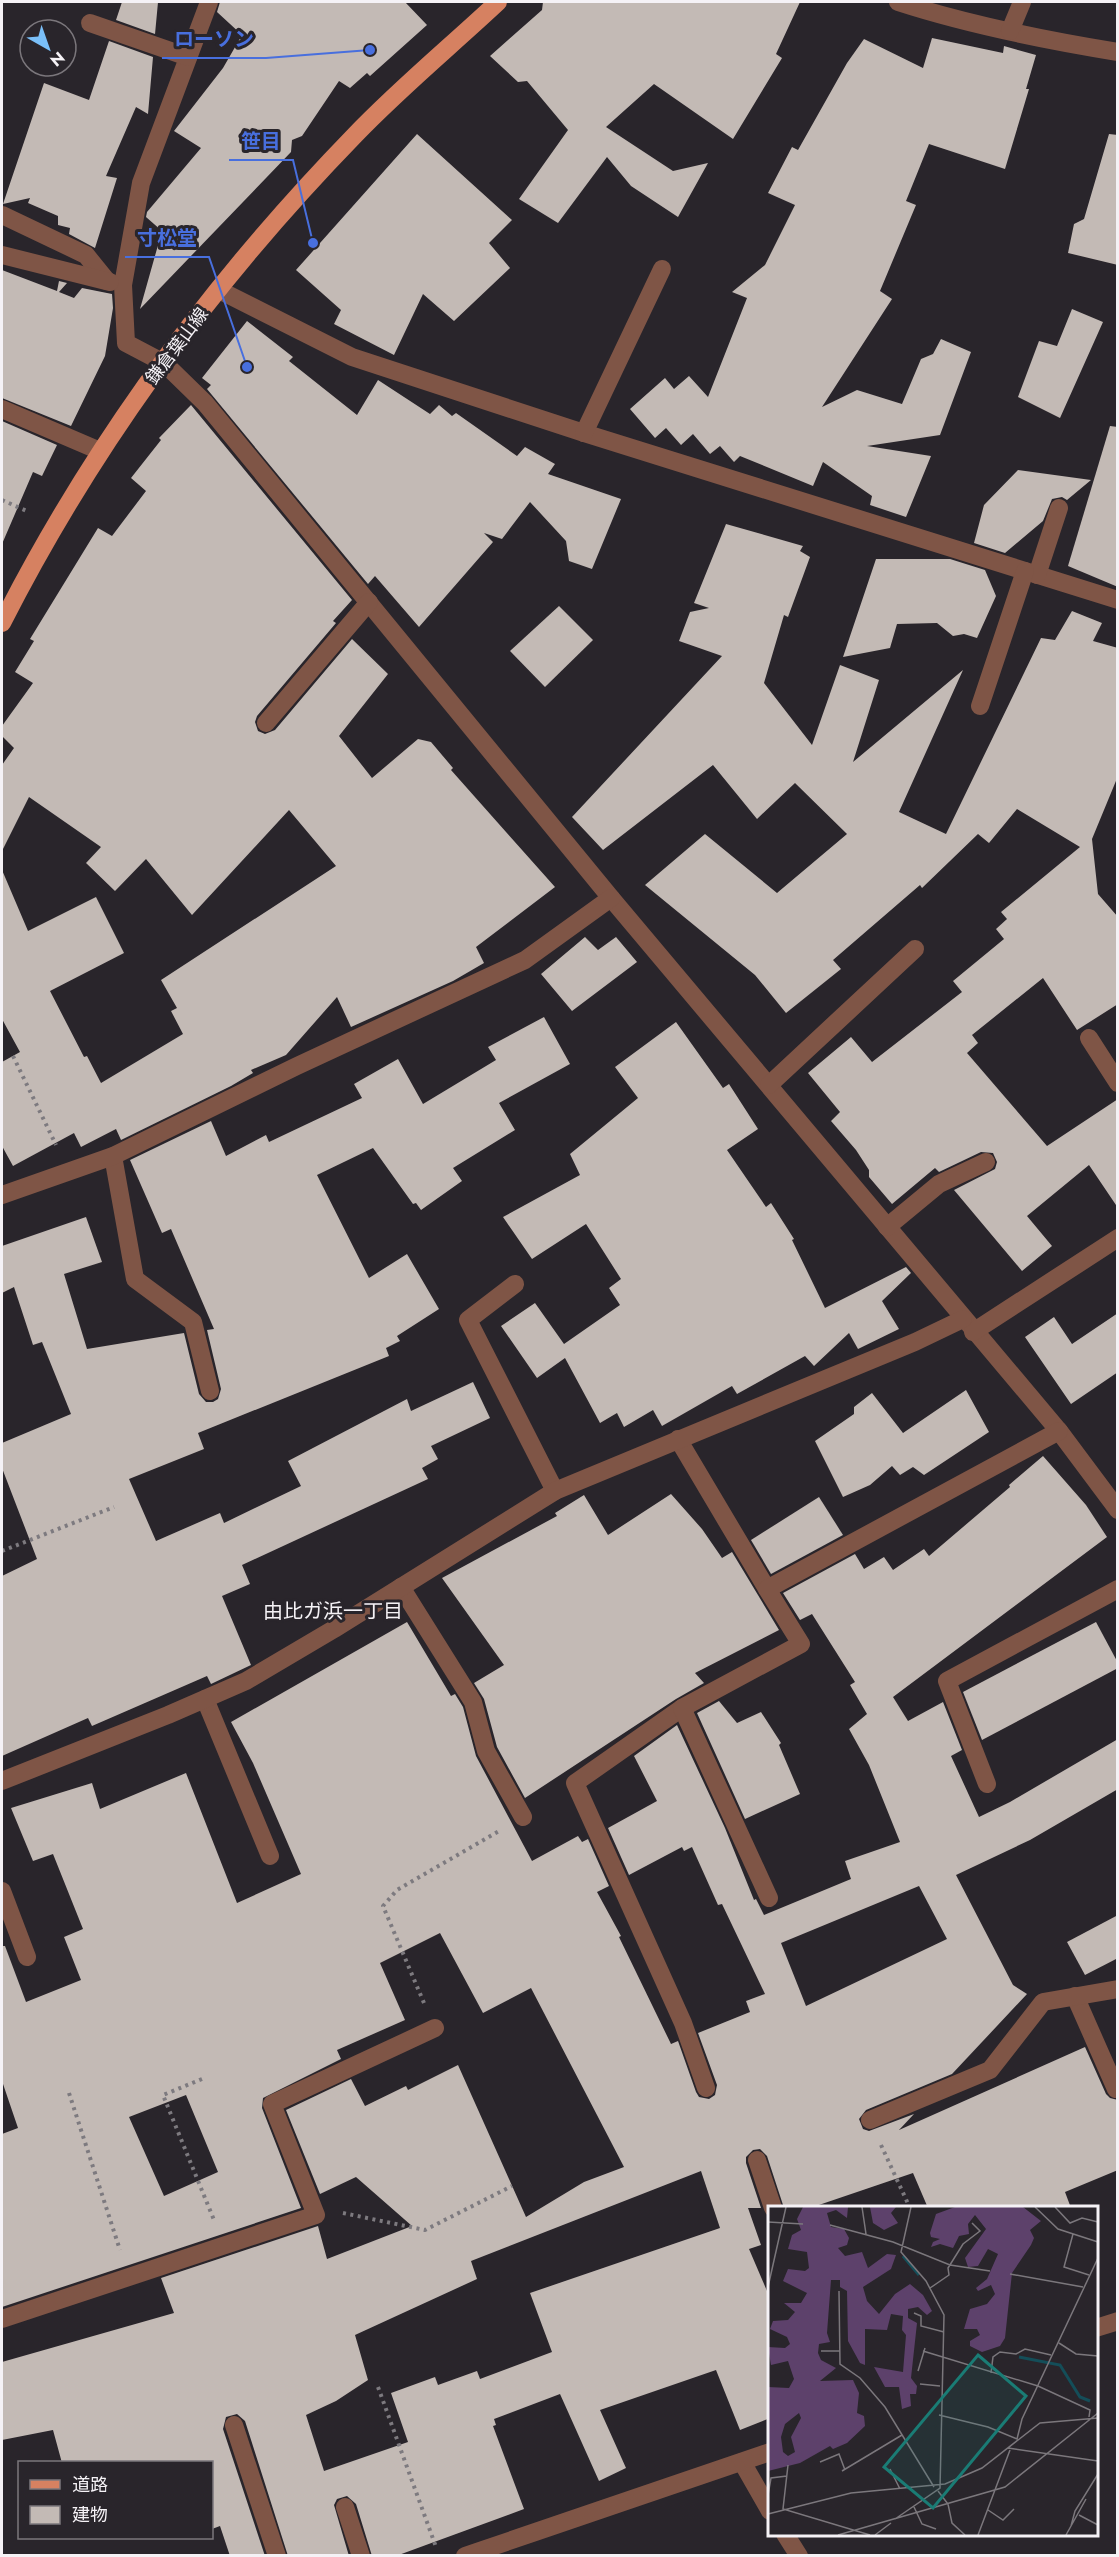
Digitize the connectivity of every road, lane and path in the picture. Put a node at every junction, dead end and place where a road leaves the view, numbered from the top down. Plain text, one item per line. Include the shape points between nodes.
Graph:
1 (209, 2) edge
2 (498, 2) edge
3 (898, 2) edge
4 (1022, 2) edge
5 (90, 23) dead end
6 (1010, 31) junction
7 (1118, 52) edge
8 (188, 57) junction
9 (2, 215) edge
10 (2, 255) edge
11 (662, 269) dead end
12 (115, 283) junction
13 (219, 290) junction
14 (164, 363) junction
15 (2, 409) edge
16 (584, 433) junction
17 (100, 451) junction
18 (1059, 508) dead end
19 (1031, 573) junction
20 (1118, 600) edge
21 (369, 602) junction
22 (2, 623) edge
23 (980, 706) dead end
24 (266, 723) dead end
25 (611, 898) junction
26 (915, 949) dead end
27 (1089, 1038) dead end
28 (13, 1056) dead end
29 (1118, 1083) edge
30 (768, 1085) junction
31 (113, 1156) junction
32 (986, 1162) dead end
33 (69, 1172) junction
34 (2, 1195) edge
35 (887, 1227) junction
36 (1118, 1238) edge
37 (515, 1284) dead end
38 (968, 1325) junction
39 (210, 1391) dead end
40 (1059, 1431) junction
41 (678, 1439) junction
42 (555, 1491) junction
43 (114, 1507) dead end
44 (1118, 1510) edge
45 (2, 1551) edge
46 (401, 1587) junction
47 (1118, 1588) edge
48 (767, 1589) junction
49 (205, 1699) junction
50 (681, 1708) junction
51 (2, 1781) edge
52 (987, 1784) dead end
53 (523, 1817) joint
54 (270, 1856) dead end
55 (2, 1891) edge
56 (769, 1899) dead end
57 (27, 1957) dead end
58 (1118, 1989) edge
59 (1076, 1996) junction
60 (435, 2028) joint
61 (202, 2079) dead end
62 (706, 2088) dead end
63 (1116, 2089) edge
64 (69, 2093) dead end
65 (870, 2120) joint
66 (757, 2160) dead end
67 (513, 2186) dead end
68 (772, 2206) edge
69 (909, 2206) edge
70 (316, 2215) junction
71 (224, 2246) junction
72 (129, 2277) junction
73 (2, 2319) edge
74 (1118, 2321) edge
75 (1098, 2327) edge
76 (378, 2387) dead end
77 (234, 2425) dead end
78 (768, 2453) edge
79 (742, 2462) junction
80 (345, 2506) dead end
81 (768, 2508) edge
82 (786, 2536) edge
83 (277, 2556) edge
84 (361, 2556) edge
85 (439, 2556) edge
86 (465, 2556) edge
87 (799, 2556) edge

1 - 8 street
2 - 13 main road, 鎌倉葉山線 via 356,133
3 - 6 street
4 - 6 street
5 - 8 street
6 - 7 street
8 - 12 street via 141,183
9 - 12 street via 86,255
10 - 12 street
11 - 16 street
12 - 14 street via 126,343
13 - 14 main road, 鎌倉葉山線
13 - 16 street via 352,357
14 - 17 main road, 鎌倉葉山線
14 - 21 street via 205,403
15 - 17 street
16 - 19 street
17 - 22 main road, 鎌倉葉山線 via 55,523
18 - 19 street
19 - 20 street
19 - 23 street
21 - 24 street
21 - 25 street
25 - 30 street
25 - 31 street via 525,960
26 - 30 street
27 - 29 street
28 - 33 path
30 - 35 street
31 - 33 street
31 - 39 street via 135,1279 193,1322
32 - 35 street via 939,1184
33 - 34 street
35 - 38 street
36 - 38 street
37 - 42 street via 468,1320
38 - 40 street
38 - 41 street via 915,1342
40 - 44 street
40 - 48 street
41 - 42 street
41 - 48 street
42 - 46 street
43 - 45 path
46 - 49 street via 246,1681
46 - 53 street via 473,1702 486,1751
47 - 52 street via 947,1681
48 - 50 street via 801,1644
49 - 51 street
49 - 54 street
50 - 56 street
50 - 62 street via 575,1783 683,2023
53 - 60 path via 397,1890 383,1906
55 - 57 street
58 - 59 street
59 - 63 street
59 - 65 street via 1043,2002 990,2070
60 - 70 street via 272,2104
61 - 71 path via 163,2095
64 - 72 path
65 - 69 path
66 - 68 street
67 - 70 path via 425,2230 345,2213
70 - 71 street
71 - 72 street
72 - 73 street
74 - 75 street
76 - 85 path
77 - 83 street
78 - 79 street
79 - 81 street
79 - 86 street
80 - 84 street
82 - 87 street

